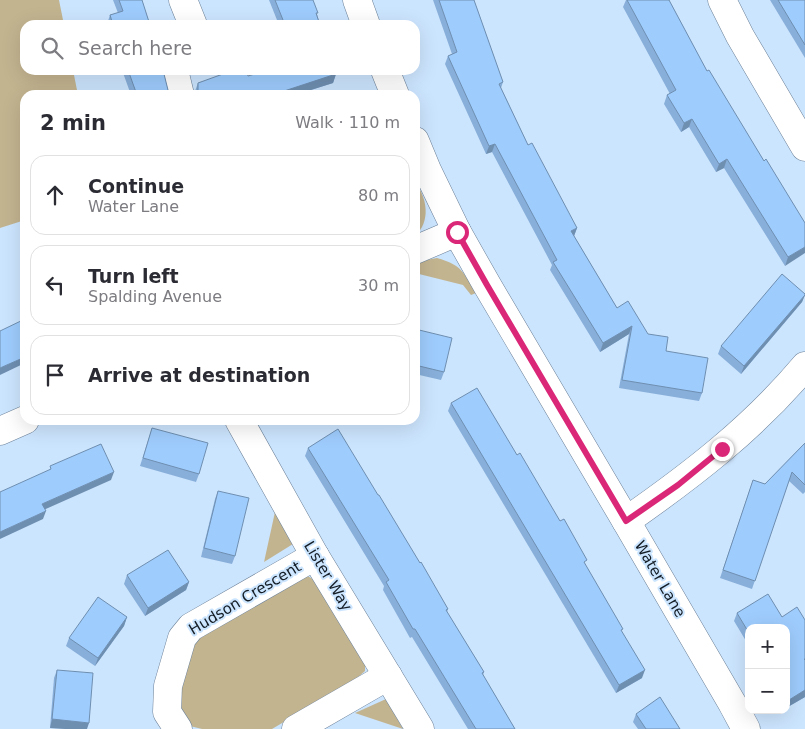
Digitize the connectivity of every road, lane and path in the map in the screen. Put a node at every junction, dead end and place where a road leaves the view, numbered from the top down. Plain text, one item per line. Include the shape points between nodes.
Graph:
1 (183, 0) edge
2 (357, 0) edge
3 (722, 0) edge
4 (190, 20) edge
5 (364, 20) edge
6 (175, 75) edge
7 (386, 75) edge
8 (179, 90) edge
9 (393, 90) edge
10 (805, 147) edge
11 (420, 153) edge
12 (457, 232) junction
13 (420, 248) edge
14 (805, 366) edge
15 (20, 422) edge
16 (242, 425) edge
17 (0, 431) edge
18 (626, 521) junction
19 (315, 556) junction
20 (388, 676) junction
21 (178, 729) edge
22 (296, 729) edge
23 (420, 729) edge
24 (746, 729) edge

1 - 4 street
2 - 5 street
3 - 10 street
6 - 8 street
7 - 9 street
11 - 12 street, Water Lane
12 - 13 street
12 - 18 street, Water Lane
14 - 18 street via 722,449
15 - 17 street
16 - 19 street, Lister Way
18 - 24 street, Water Lane
19 - 20 street, Lister Way
19 - 21 street, Hudson Crescent via 190,627 182,638 168,686 166,712
20 - 22 street
20 - 23 street, Lister Way

